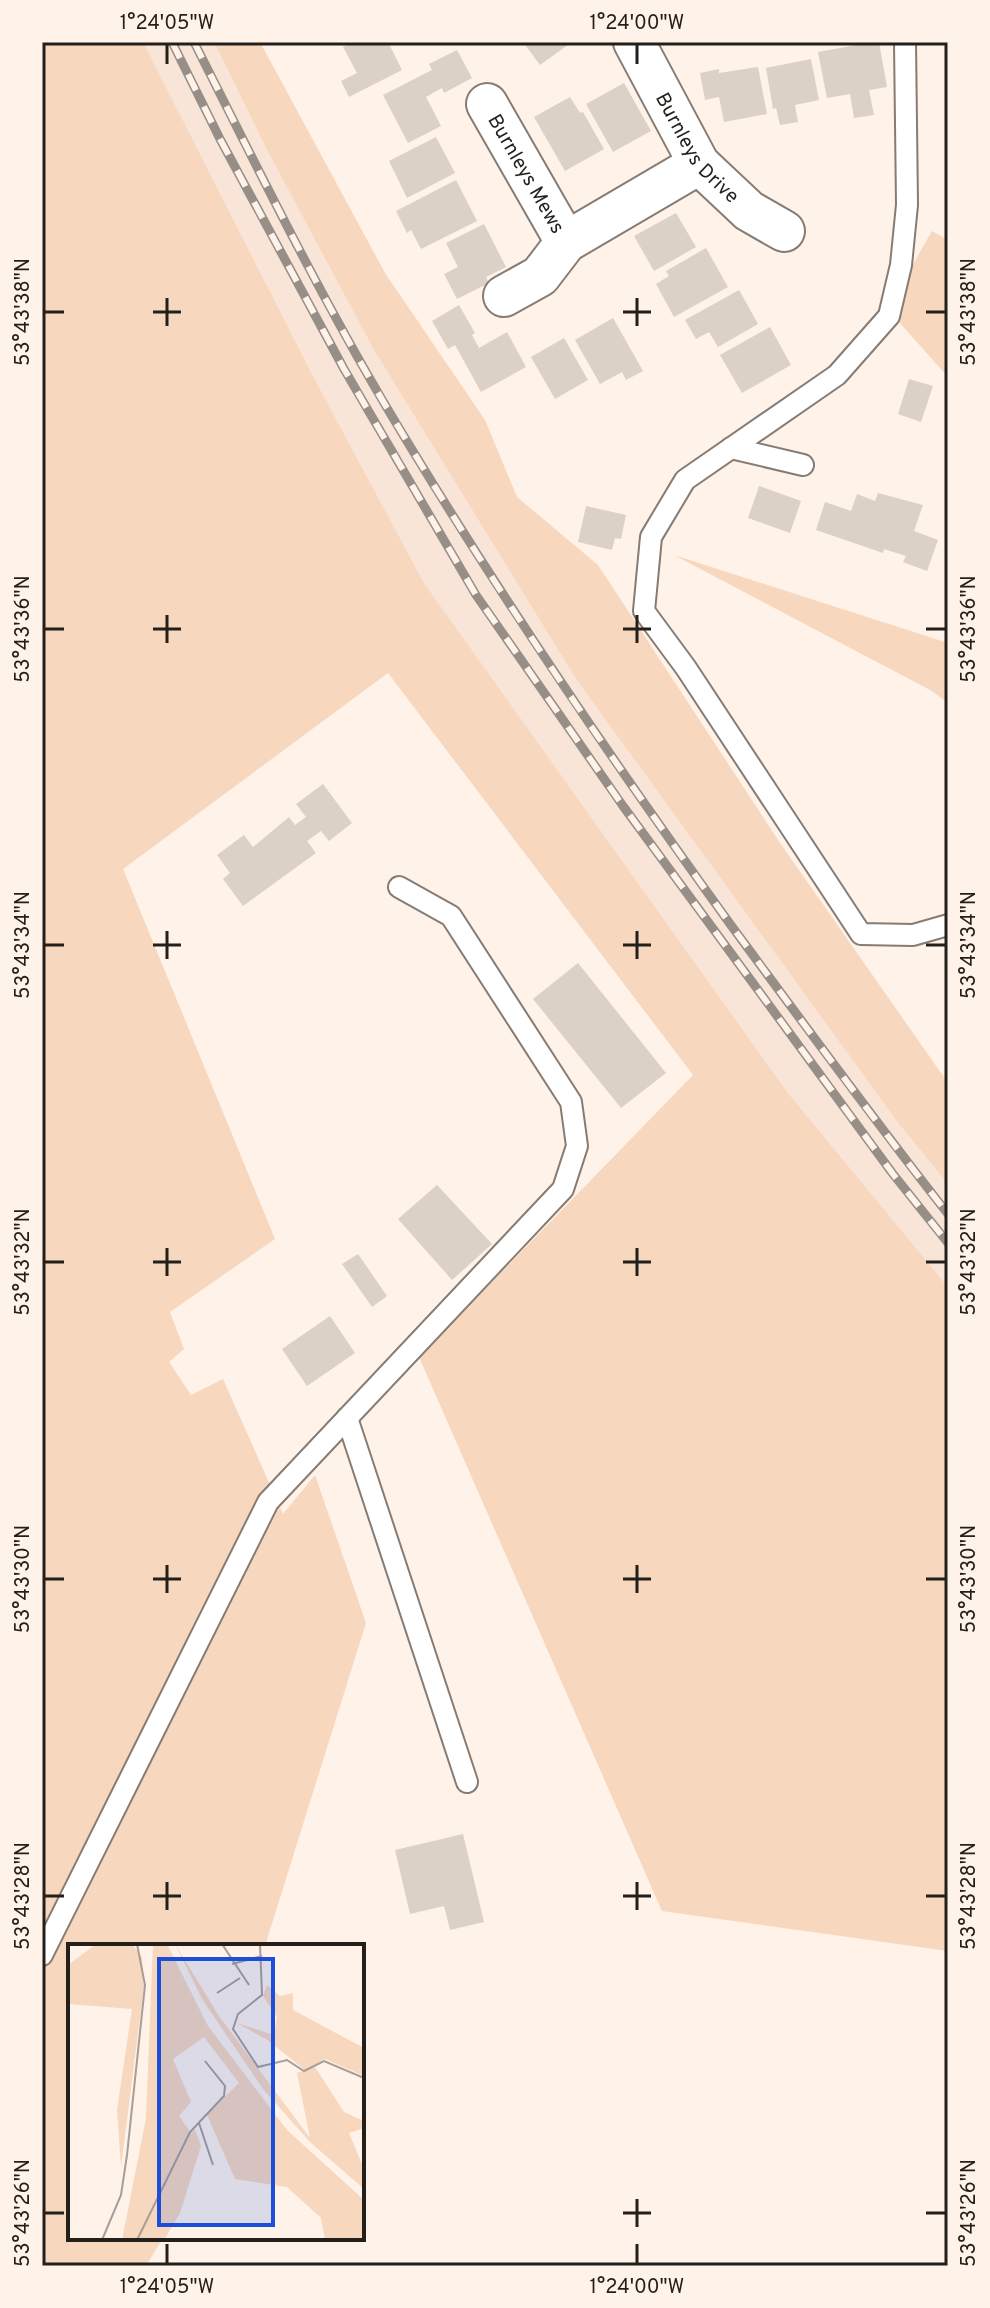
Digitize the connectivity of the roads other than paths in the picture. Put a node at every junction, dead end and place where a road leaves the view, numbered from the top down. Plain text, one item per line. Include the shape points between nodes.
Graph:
1 (905, 42) edge
2 (640, 44) edge
3 (487, 104) dead end
4 (699, 164) junction
5 (784, 231) dead end
6 (566, 242) junction
7 (504, 296) dead end
8 (731, 448) junction
9 (803, 465) dead end
10 (399, 887) dead end
11 (948, 925) edge
12 (347, 1418) junction
13 (467, 1782) dead end
14 (42, 1955) edge

1 - 8 lane via 907,205 889,316 837,375
2 - 4 street, Burnleys Drive
3 - 6 street, Burnleys Mews
4 - 5 street, Burnleys Drive via 749,211
4 - 6 street, Burnleys Mews
6 - 7 street, Burnleys Mews via 540,276
8 - 9 lane
8 - 11 lane via 685,480 651,537 644,611 861,934 913,935
10 - 12 lane via 451,916 571,1102 577,1146 563,1189
12 - 13 lane
12 - 14 lane via 268,1502

